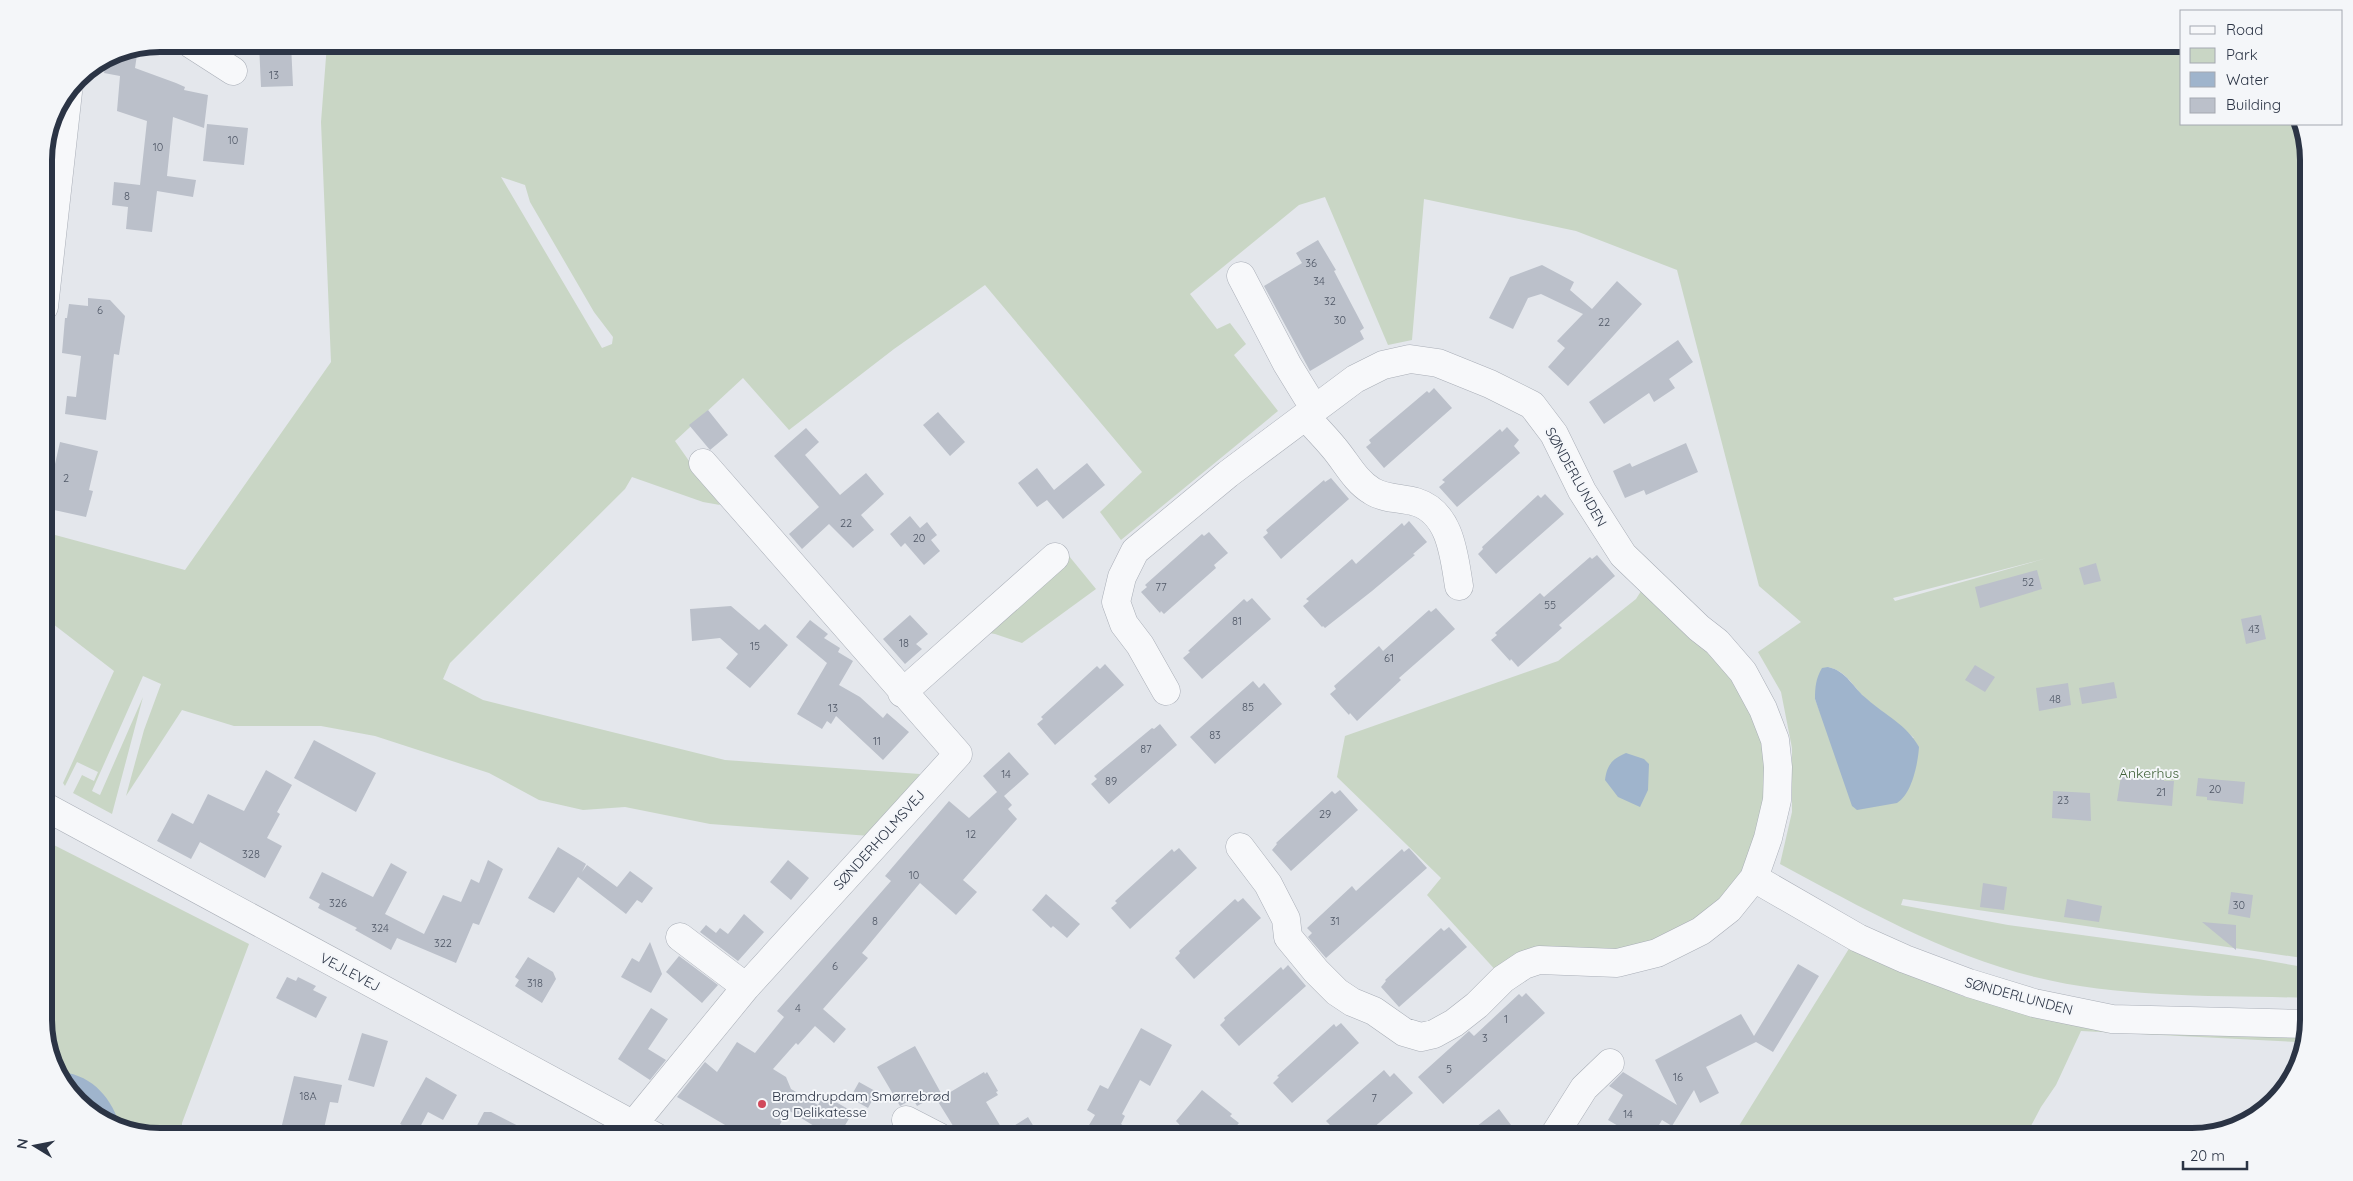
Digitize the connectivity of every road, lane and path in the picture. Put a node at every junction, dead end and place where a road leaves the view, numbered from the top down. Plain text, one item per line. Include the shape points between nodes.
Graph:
1 (205, 53) edge
2 (233, 70) dead end
3 (66, 108) edge
4 (53, 226) edge
5 (1241, 276) dead end
6 (1310, 412) junction
7 (703, 463) dead end
8 (1055, 557) dead end
9 (1459, 586) dead end
10 (1166, 691) dead end
11 (902, 693) junction
12 (53, 811) edge
13 (1240, 847) dead end
14 (1754, 878) junction
15 (680, 937) dead end
16 (746, 987) junction
17 (2300, 1024) edge
18 (1610, 1063) dead end
19 (906, 1120) dead end
20 (639, 1128) edge
21 (647, 1128) edge
22 (922, 1128) edge
23 (1559, 1128) edge

1 - 2 street
3 - 4 street
5 - 6 street
6 - 9 street via 1358,480 1373,492 1418,502 1435,512 1446,528 1452,546
6 - 10 street, SØNDERLUNDEN via 1135,550 1122,577 1116,602 1124,624
6 - 14 street, SØNDERLUNDEN via 1368,371 1410,359 1438,363 1532,405 1554,434 1582,491 1623,555 1716,642 1743,672 1763,709 1775,740 1777,800
7 - 11 street, SØNDERHOLMSVEJ
8 - 11 street
11 - 16 street, SØNDERHOLMSVEJ via 958,754
12 - 20 street, VEJLEVEJ
13 - 14 street, SØNDERLUNDEN via 1268,884 1286,919 1288,937 1316,971 1352,1002 1374,1011 1404,1032 1421,1036 1434,1034 1454,1023 1503,979 1524,965 1539,960 1617,963 1657,953 1702,931 1729,909
14 - 17 street, SØNDERLUNDEN via 1858,938 1905,959 1969,984 2034,1003 2112,1019
15 - 16 street
16 - 21 street, SØNDERHOLMSVEJ
18 - 23 street via 1584,1088
19 - 22 street

